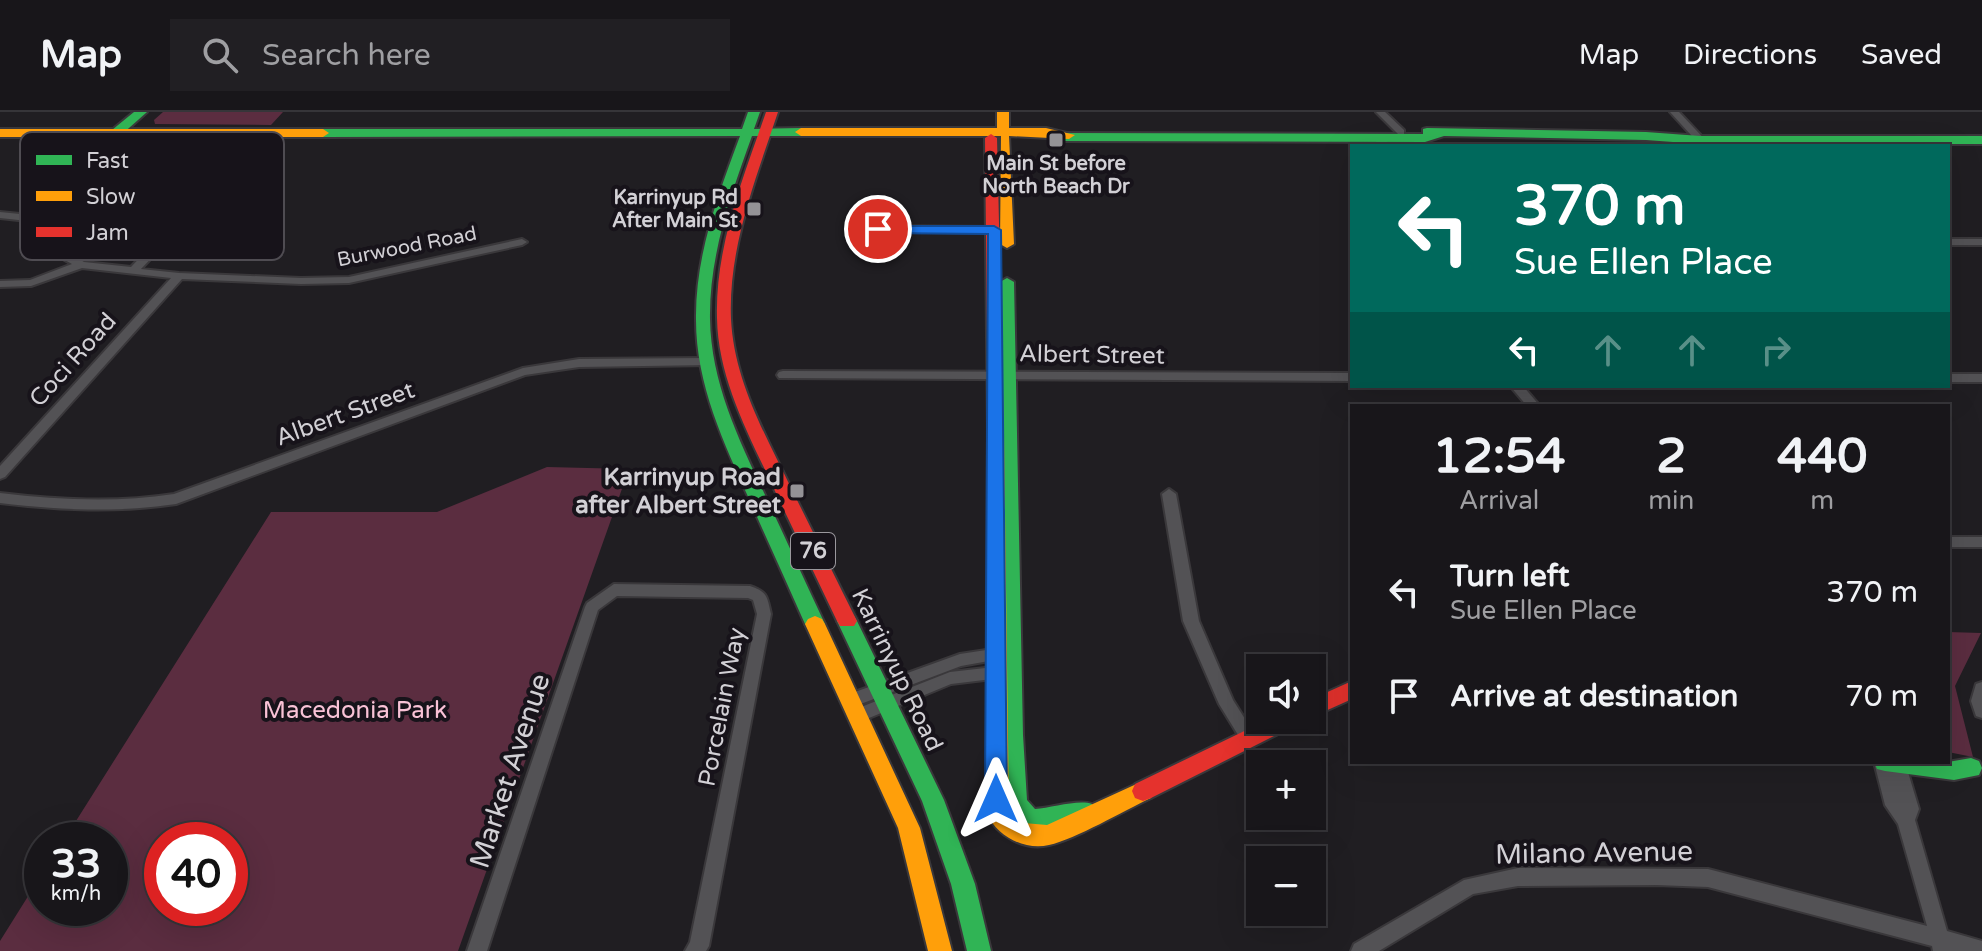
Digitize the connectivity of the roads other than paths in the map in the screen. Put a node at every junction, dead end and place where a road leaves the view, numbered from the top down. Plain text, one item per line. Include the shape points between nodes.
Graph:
1 (141, 112) edge
2 (152, 112) edge
3 (754, 112) edge
4 (772, 112) edge
5 (991, 112) edge
6 (1003, 112) edge
7 (1380, 112) edge
8 (1674, 112) edge
9 (123, 132) edge
10 (123, 132) edge
11 (284, 133) edge
12 (1982, 133) edge
13 (756, 135) junction
14 (997, 135) junction
15 (1866, 136) junction
16 (1391, 138) edge
17 (1699, 139) edge
18 (1982, 140) edge
19 (0, 215) edge
20 (20, 216) edge
21 (852, 229) dead end
22 (1000, 230) junction
23 (522, 242) dead end
24 (1950, 242) edge
25 (1982, 242) edge
26 (74, 260) edge
27 (144, 260) edge
28 (81, 265) junction
29 (133, 271) junction
30 (179, 276) junction
31 (0, 284) edge
32 (706, 362) junction
33 (783, 375) dead end
34 (1003, 376) junction
35 (1350, 377) edge
36 (1950, 378) edge
37 (1982, 378) edge
38 (1518, 388) edge
39 (1535, 404) edge
40 (0, 474) edge
41 (1169, 494) dead end
42 (0, 498) edge
43 (1950, 542) edge
44 (1982, 542) edge
45 (592, 607) joint
46 (1004, 663) junction
47 (1982, 689) edge
48 (1350, 691) edge
49 (883, 697) junction
50 (1326, 702) edge
51 (854, 708) junction
52 (1982, 711) edge
53 (1257, 734) edge
54 (1249, 738) junction
55 (1950, 759) edge
56 (1890, 764) edge
57 (1899, 764) edge
58 (1976, 769) edge
59 (1098, 811) junction
60 (1941, 944) edge
61 (1982, 950) edge
62 (477, 951) edge
63 (695, 951) edge
64 (940, 951) edge
65 (979, 951) edge
66 (1361, 951) edge

1 - 9 main road
2 - 10 main road
3 - 13 main road, 76
4 - 13 main road, 76
5 - 14 main road
6 - 14 main road
7 - 16 street
7 - 16 street
8 - 17 street
11 - 13 main road
12 - 15 main road
13 - 14 main road
13 - 32 main road, 76 via 706,274
13 - 49 main road, Karrinyup Road / 76 via 727,277 724,317 731,364 757,435
14 - 16 main road via 1344,132
14 - 22 main road
15 - 17 main road
15 - 18 main road
16 - 17 main road
19 - 20 street
21 - 22 street
22 - 34 main road
23 - 30 street, Burwood Road via 349,280
24 - 25 street
26 - 28 street, Burwood Road
27 - 29 street
28 - 29 street, Burwood Road
28 - 31 street via 31,283
29 - 30 street, Burwood Road
30 - 40 street, Coci Road
32 - 42 street, Albert Street via 579,363 523,372 176,499 89,508
32 - 51 main road, 76 via 721,419
33 - 34 street, Albert Street
34 - 35 street, Albert Street
34 - 46 main road
36 - 37 street
38 - 39 street
41 - 54 street via 1191,621 1227,704
43 - 44 street
45 - 62 street, Market Avenue
45 - 63 street, Porcelain Way via 607,593 623,590 750,592 764,606
46 - 49 street
46 - 59 main road via 1016,804 1030,819
46 - 59 main road via 996,799 1004,824 1025,836 1040,837 1086,821
47 - 52 street
48 - 50 main road
49 - 51 street
49 - 65 main road, Karrinyup Road / 76 via 933,800 963,884
51 - 64 main road, 76 via 909,828
53 - 54 main road
54 - 59 main road
55 - 58 main road
56 - 60 street via 1894,805 1906,820
57 - 58 main road
60 - 61 street, Milano Avenue
60 - 66 street, Milano Avenue via 1708,878 1518,877 1470,886

